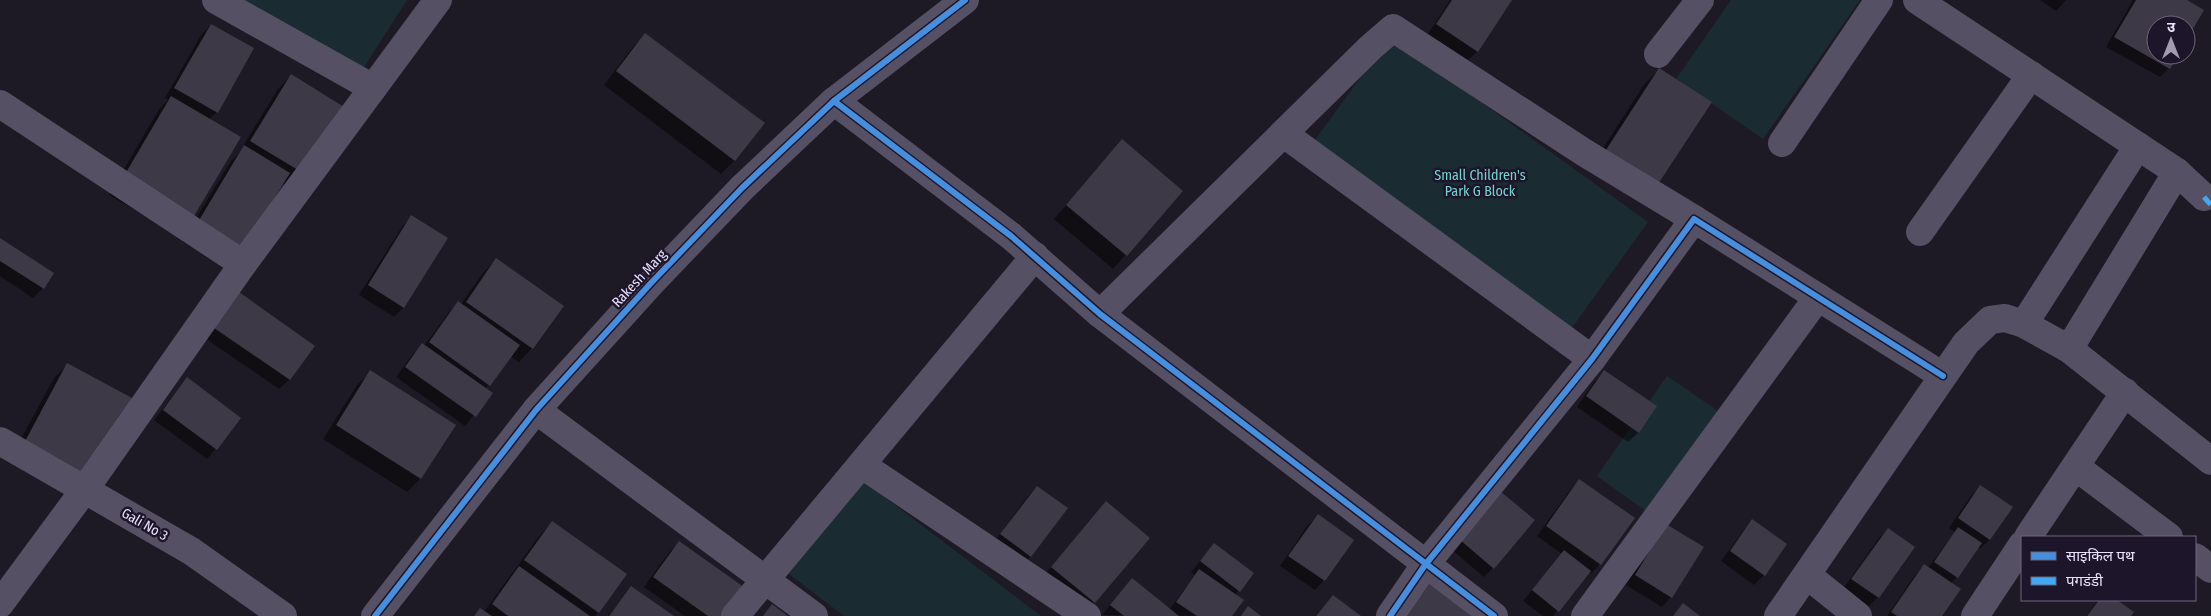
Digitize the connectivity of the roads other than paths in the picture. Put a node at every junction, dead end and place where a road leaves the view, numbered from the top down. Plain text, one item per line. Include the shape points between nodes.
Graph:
1 (216, 0) edge
2 (438, 0) edge
3 (964, 0) edge
4 (1700, 0) edge
5 (1878, 0) edge
6 (1917, 0) edge
7 (1658, 54) dead end
8 (2031, 75) junction
9 (373, 88) junction
10 (834, 101) junction
11 (0, 104) edge
12 (1284, 134) junction
13 (1782, 143) dead end
14 (2138, 146) junction
15 (2177, 172) junction
16 (2204, 197) dead end
17 (1694, 219) junction
18 (1920, 232) dead end
19 (1035, 256) junction
20 (243, 264) junction
21 (1818, 297) junction
22 (1100, 314) junction
23 (2024, 324) junction
24 (2069, 349) junction
25 (1592, 359) junction
26 (1943, 376) junction
27 (2125, 392) junction
28 (536, 410) junction
29 (0, 441) edge
30 (2211, 461) edge
31 (862, 466) junction
32 (2076, 466) junction
33 (85, 489) junction
34 (2029, 536) edge
35 (2168, 536) edge
36 (2021, 547) edge
37 (2196, 558) edge
38 (1425, 564) junction
39 (2211, 569) edge
40 (1807, 575) junction
41 (765, 580) junction
42 (0, 604) edge
43 (283, 616) edge
44 (375, 616) edge
45 (735, 616) edge
46 (814, 616) edge
47 (1087, 616) edge
48 (1390, 616) edge
49 (1494, 616) edge
50 (1585, 616) edge
51 (1778, 616) edge
52 (1858, 616) edge
53 (1975, 616) edge

1 - 9 street
2 - 9 street
3 - 10 street, Rakesh Marg
4 - 7 street
5 - 13 street
6 - 8 street
8 - 14 street
8 - 18 street
9 - 20 street
10 - 19 street
10 - 28 street, Rakesh Marg via 742,188
11 - 20 street
12 - 17 street via 1393,28 1585,153
12 - 22 street
12 - 25 street
14 - 15 street
14 - 23 street
15 - 16 street
15 - 24 street
17 - 21 street
17 - 25 street
19 - 22 street
19 - 31 street
20 - 33 street
21 - 26 street
21 - 50 street
22 - 38 street
23 - 24 street
23 - 26 street via 2005,318 1990,320 1966,343
24 - 27 street
25 - 38 street
26 - 40 street
27 - 30 street
27 - 32 street
28 - 41 street
28 - 44 street, Rakesh Marg
29 - 33 street, Gali No 3
31 - 41 street
31 - 47 street
32 - 34 street
32 - 35 street
33 - 42 street
33 - 43 street, Gali No 3 via 191,551
36 - 53 street
37 - 39 street
38 - 48 street
38 - 49 street
40 - 51 street
40 - 52 street
41 - 45 street
41 - 46 street

